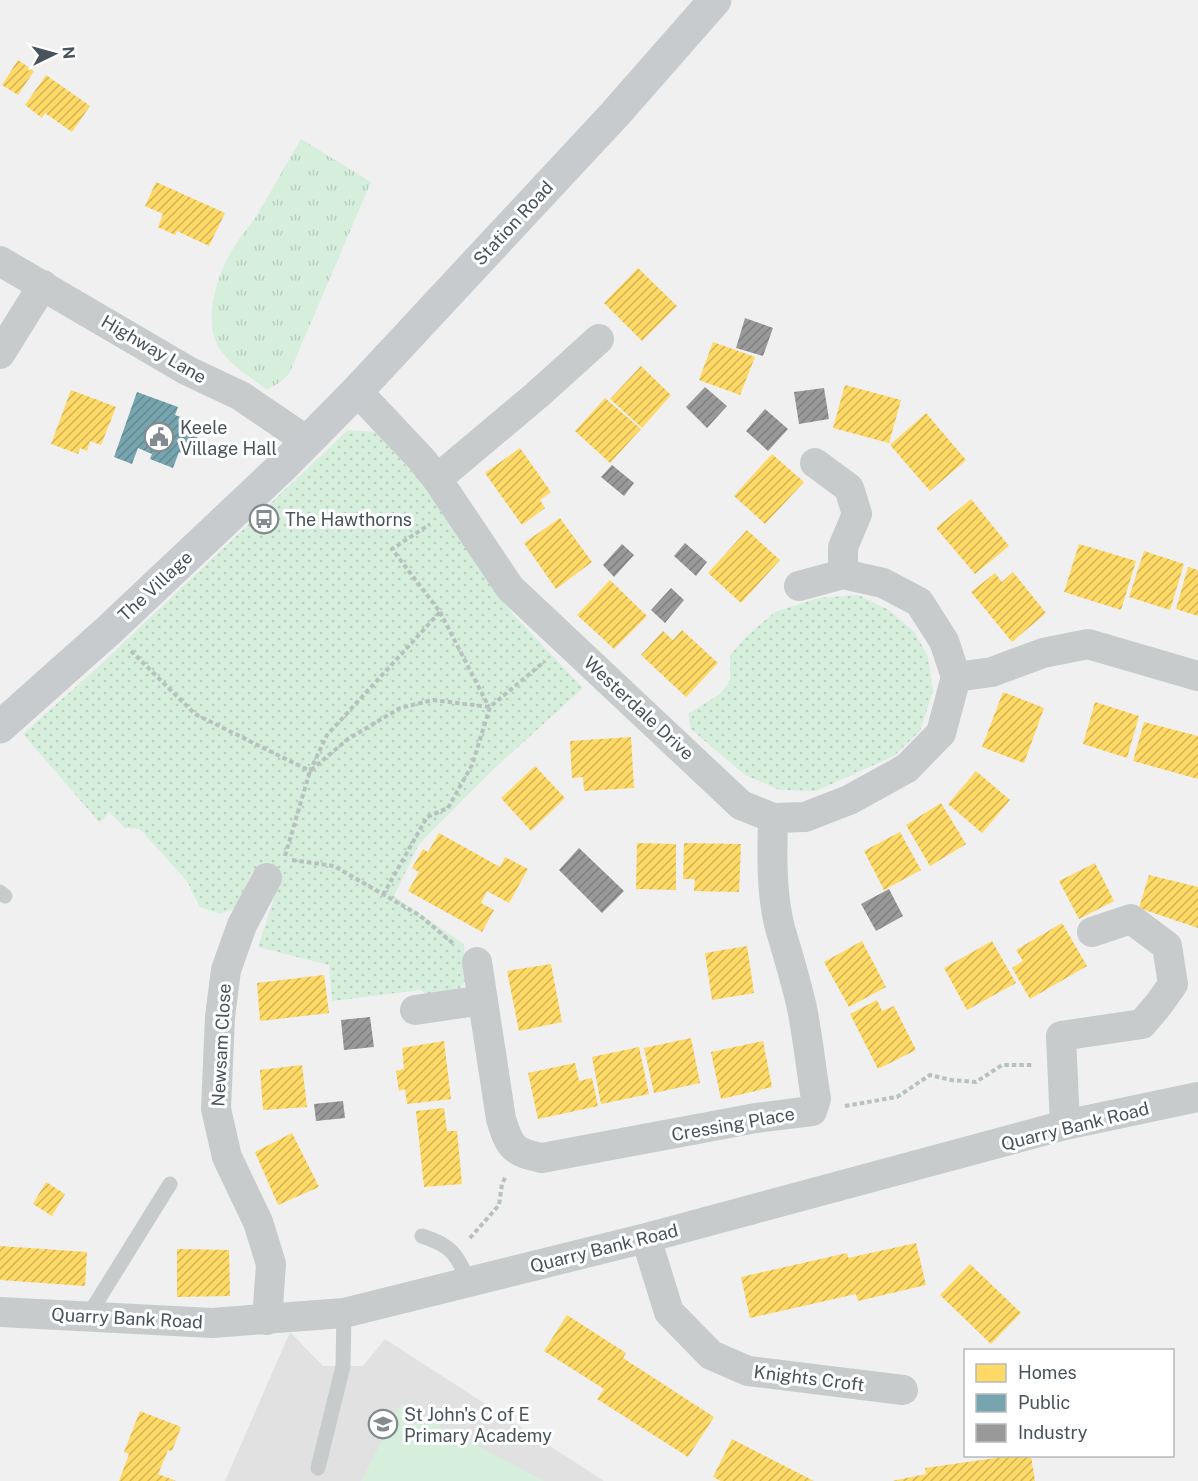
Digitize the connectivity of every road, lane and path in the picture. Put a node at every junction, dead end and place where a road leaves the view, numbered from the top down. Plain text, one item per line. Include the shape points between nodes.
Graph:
1 (715, 0) edge
2 (0, 261) edge
3 (43, 285) junction
4 (599, 339) dead end
5 (0, 354) edge
6 (357, 391) junction
7 (307, 441) junction
8 (815, 463) dead end
9 (437, 479) junction
10 (455, 507) junction
11 (843, 573) junction
12 (799, 586) dead end
13 (440, 612) junction
14 (108, 630) junction
15 (568, 642) junction
16 (1198, 676) edge
17 (956, 677) junction
18 (490, 707) junction
19 (0, 727) edge
20 (310, 771) junction
21 (773, 818) junction
22 (267, 878) dead end
23 (383, 895) junction
24 (1092, 932) dead end
25 (477, 962) joint
26 (483, 1000) junction
27 (415, 1010) dead end
28 (1062, 1064) junction
29 (1198, 1096) edge
30 (812, 1111) junction
31 (1065, 1125) junction
32 (519, 1151) junction
33 (170, 1184) dead end
34 (422, 1236) dead end
35 (646, 1238) junction
36 (456, 1254) junction
37 (470, 1282) junction
38 (0, 1312) edge
39 (344, 1313) junction
40 (87, 1316) junction
41 (267, 1320) junction
42 (903, 1390) dead end
43 (318, 1468) dead end

1 - 6 street, Station Road via 615,114
2 - 3 street, Highway Lane
3 - 5 street
3 - 7 street, Highway Lane via 188,371 241,396
4 - 9 street
6 - 7 street, Station Road
6 - 9 street, Westerdale Drive
7 - 14 street, The Village
8 - 11 street via 849,488 857,514 843,547
9 - 10 street, Westerdale Drive
10 - 13 path via 392,549
10 - 15 street, Westerdale Drive via 510,588
11 - 12 street
11 - 17 street via 883,583 919,602 944,641
13 - 18 path
13 - 20 path via 327,735
14 - 19 street, The Village
14 - 20 path via 195,714
15 - 18 path
15 - 21 street, Westerdale Drive via 741,805
16 - 17 street via 1088,644 1043,652 992,672
17 - 21 street, Westerdale Drive via 941,733 907,768 849,800 805,817
18 - 20 path via 433,700 400,708 348,739
18 - 23 path via 472,765 448,808 427,817
20 - 23 path via 285,859 334,866
21 - 30 street, Cressing Place via 774,886 802,1010 816,1099
22 - 41 street, Newsam Close via 242,925 226,970 216,1109 227,1158 258,1222 271,1264
23 - 25 path via 419,915
24 - 28 street via 1131,920 1167,946 1173,984 1142,1024 1061,1036
25 - 26 street
26 - 27 street
26 - 32 street via 501,1119 508,1142
28 - 30 path via 1002,1065 976,1082 930,1076 897,1097
28 - 31 street
29 - 31 street, Quarry Bank Road
30 - 32 street, Cressing Place via 542,1158
31 - 35 street, Quarry Bank Road
32 - 36 path via 502,1184 499,1205
33 - 40 lane
34 - 36 lane
35 - 37 street, Quarry Bank Road
35 - 42 street, Knights Croft via 669,1312 711,1355 748,1371
36 - 37 lane
37 - 39 street, Quarry Bank Road
38 - 40 street, Quarry Bank Road
39 - 41 street, Quarry Bank Road
39 - 43 lane via 343,1366
40 - 41 street, Quarry Bank Road via 212,1323

